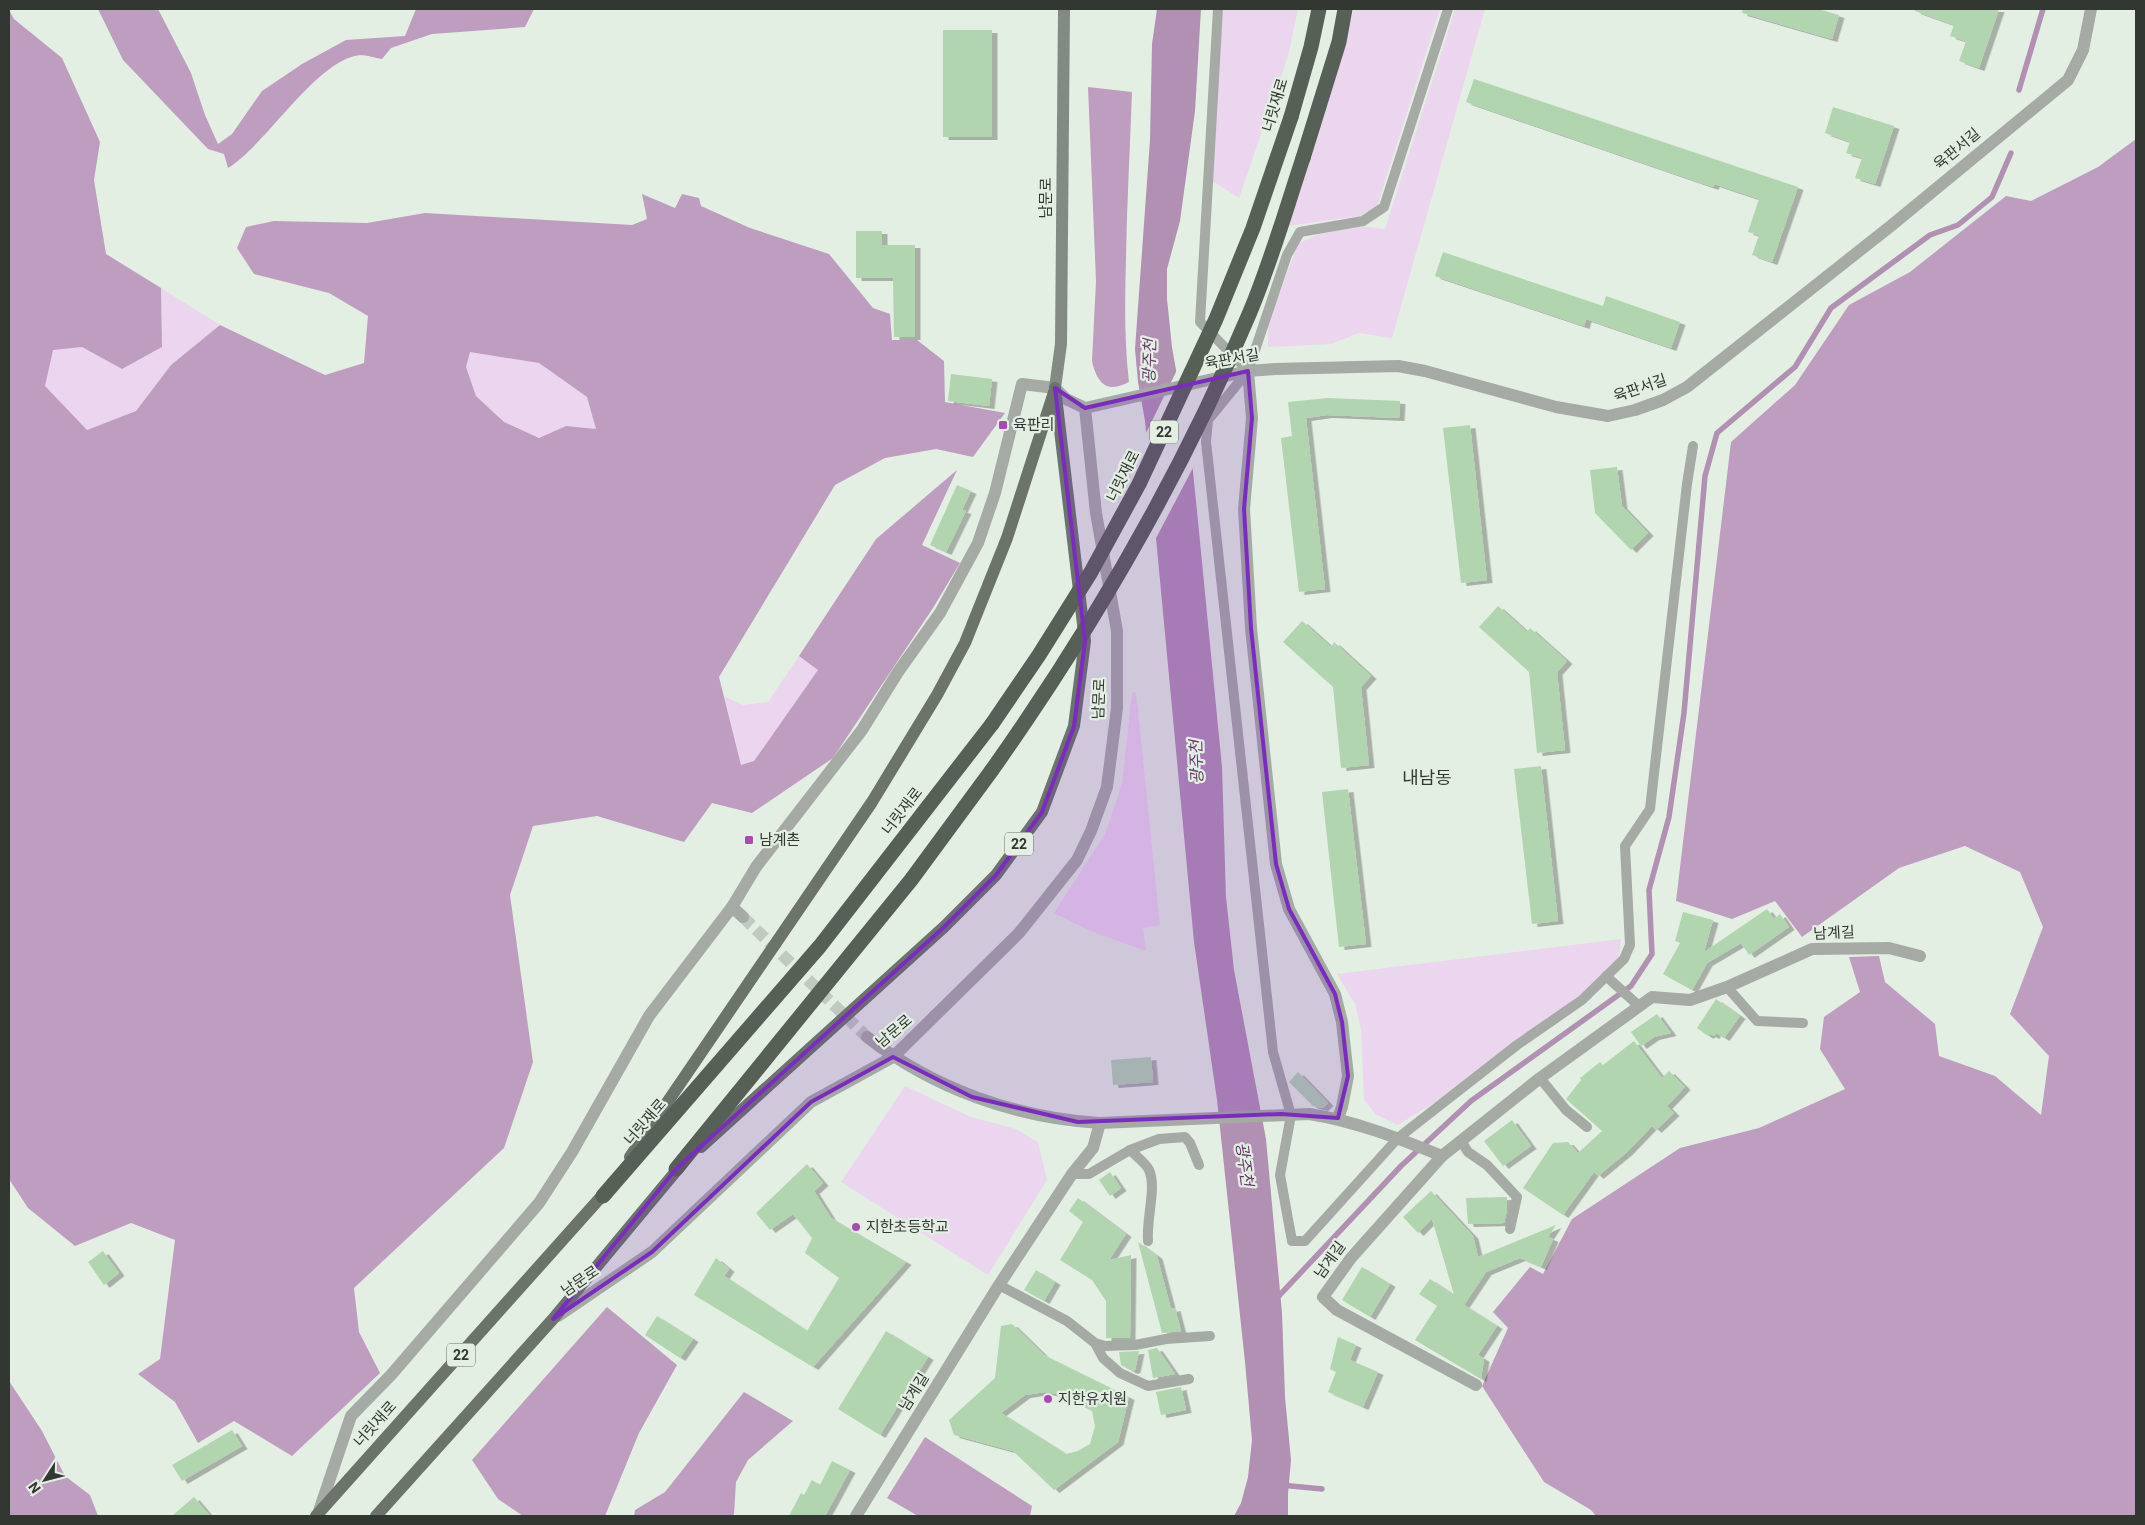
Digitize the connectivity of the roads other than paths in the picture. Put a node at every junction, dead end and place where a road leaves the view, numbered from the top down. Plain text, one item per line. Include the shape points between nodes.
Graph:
1 (1064, 9) edge
2 (1218, 9) edge
3 (1319, 9) edge
4 (1345, 9) edge
5 (1448, 9) edge
6 (2091, 9) edge
7 (1248, 371) junction
8 (1055, 388) junction
9 (1085, 408) junction
10 (1693, 446) dead end
11 (732, 907) junction
12 (743, 917) tunnel mouth
13 (1920, 956) dead end
14 (1608, 978) junction
15 (1727, 987) junction
16 (1634, 1002) junction
17 (1803, 1023) dead end
18 (867, 1037) tunnel mouth
19 (892, 1057) junction
20 (1540, 1078) junction
21 (1286, 1114) junction
22 (1338, 1118) junction
23 (1100, 1123) junction
24 (1587, 1127) dead end
25 (1404, 1140) junction
26 (1461, 1141) junction
27 (1130, 1150) junction
28 (1437, 1154) junction
29 (1199, 1165) dead end
30 (676, 1169) junction
31 (1072, 1174) junction
32 (603, 1196) junction
33 (1510, 1230) dead end
34 (1148, 1241) dead end
35 (999, 1285) junction
36 (554, 1319) junction
37 (1210, 1336) dead end
38 (1095, 1342) junction
39 (1189, 1379) dead end
40 (1476, 1385) dead end
41 (317, 1515) edge
42 (376, 1516) edge
43 (856, 1516) edge

1 - 8 street, 남문로 via 1061,344
2 - 7 lane via 1200,322
3 - 32 highway, 너릿재로 / 22, bridge via 1291,117 1224,301 1173,415 1091,572 992,724 820,946
4 - 30 highway, 22, bridge via 1339,42 1303,158 1251,311 1192,439 1152,516 1044,697 992,770 911,880
5 - 7 lane via 1384,207 1363,221 1300,232 1287,255
6 - 7 street, 육판서길 via 2083,50 2068,80 1687,387 1663,400 1608,416 1556,407 1425,370 1398,366
7 - 9 street, 육판서길
7 - 21 lane via 1208,420 1206,442 1273,1052
7 - 22 street via 1252,418 1244,519 1251,628 1276,864 1290,909 1335,994 1342,1022 1348,1076
8 - 9 street
8 - 11 street via 1022,384 995,493 978,543 940,613 862,730 756,867
8 - 30 main road, 22 via 1085,640 1074,726 1042,812 996,875 944,927
8 - 32 main road, 22 via 1007,538 965,643 937,695 872,802
9 - 19 street, 남문로 via 1096,513 1117,631 1117,708 1107,787 1077,860 1048,897 1018,933
10 - 14 lane via 1650,809 1625,846 1630,945 1624,959
11 - 12 street
11 - 41 street via 649,1016 572,1152 539,1203 391,1376 350,1416
13 - 15 street, 남계길 via 1888,948 1812,949
14 - 16 lane
14 - 25 lane via 1517,1045
15 - 16 street, 남계길 via 1690,1000 1652,997
15 - 17 lane via 1757,1021
16 - 20 street, 남계길
18 - 19 street
19 - 23 street via 972,1097 1078,1122
19 - 36 street, 남문로 via 811,1102 652,1252
20 - 24 lane via 1566,1110
20 - 26 street, 남계길
21 - 22 street
21 - 23 street
21 - 25 lane via 1280,1175 1292,1241 1305,1241
22 - 25 street
23 - 31 street, 남계길 via 1093,1148
25 - 28 street
26 - 28 street, 남계길
26 - 33 lane via 1468,1152 1487,1165 1516,1197
27 - 29 lane via 1159,1139 1185,1137
27 - 31 lane via 1089,1174
27 - 34 lane via 1149,1169 1153,1186 1146,1226
28 - 40 street, 남계길 via 1351,1258 1324,1298 1338,1310
30 - 36 main road, 22
31 - 35 street, 남계길
32 - 41 main road, 너릿재로 / 22
35 - 38 lane via 1067,1322
35 - 43 street, 남계길
36 - 42 main road, 남문로 / 22
37 - 38 lane via 1126,1346 1105,1346
38 - 39 lane via 1103,1358 1120,1373 1148,1386

